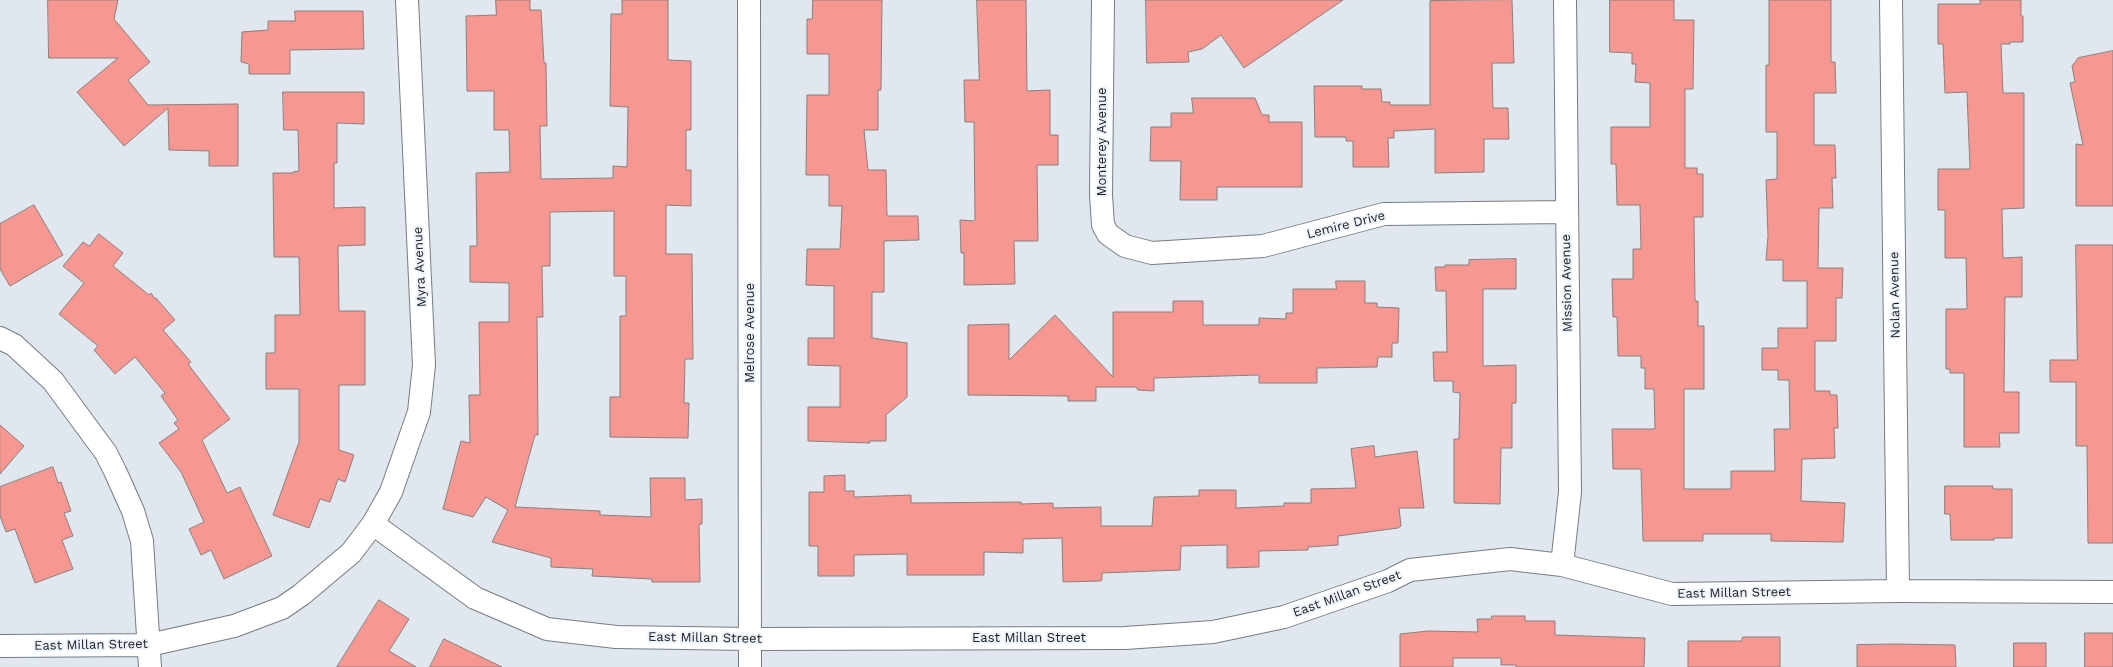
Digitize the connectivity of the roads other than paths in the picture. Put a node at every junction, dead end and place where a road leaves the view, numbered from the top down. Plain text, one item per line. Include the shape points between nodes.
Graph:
1 (407, 0) edge
2 (749, 0) edge
3 (1103, 0) edge
4 (1565, 0) edge
5 (1891, 0) edge
6 (1566, 212) junction
7 (1152, 253) joint
8 (0, 338) edge
9 (373, 524) junction
10 (1562, 565) junction
11 (1898, 591) junction
12 (2113, 592) edge
13 (751, 639) junction
14 (148, 645) junction
15 (0, 646) edge
16 (150, 667) edge
17 (750, 667) edge

1 - 9 street, Myra Avenue via 424,365 419,412 391,492
2 - 13 street, Melrose Avenue
3 - 7 street, Monterey Avenue via 1103,226 1108,234 1125,246
4 - 6 street, Mission Avenue
5 - 11 street, Nolan Avenue
6 - 7 street, Lemire Drive via 1384,214 1263,246
6 - 10 street, Mission Avenue via 1570,492
8 - 14 street via 14,345 52,381 106,453 132,511 142,541
9 - 13 street, East Millan Street via 475,598 547,629 616,636
9 - 14 street, East Millan Street via 351,553 282,608 234,626
10 - 11 street, East Millan Street via 1672,594
10 - 13 street, East Millan Street via 1510,559 1410,570 1388,581 1284,617 1213,632 1125,638
11 - 12 street, East Millan Street
13 - 17 street, Melrose Avenue
14 - 15 street, East Millan Street
14 - 16 street

